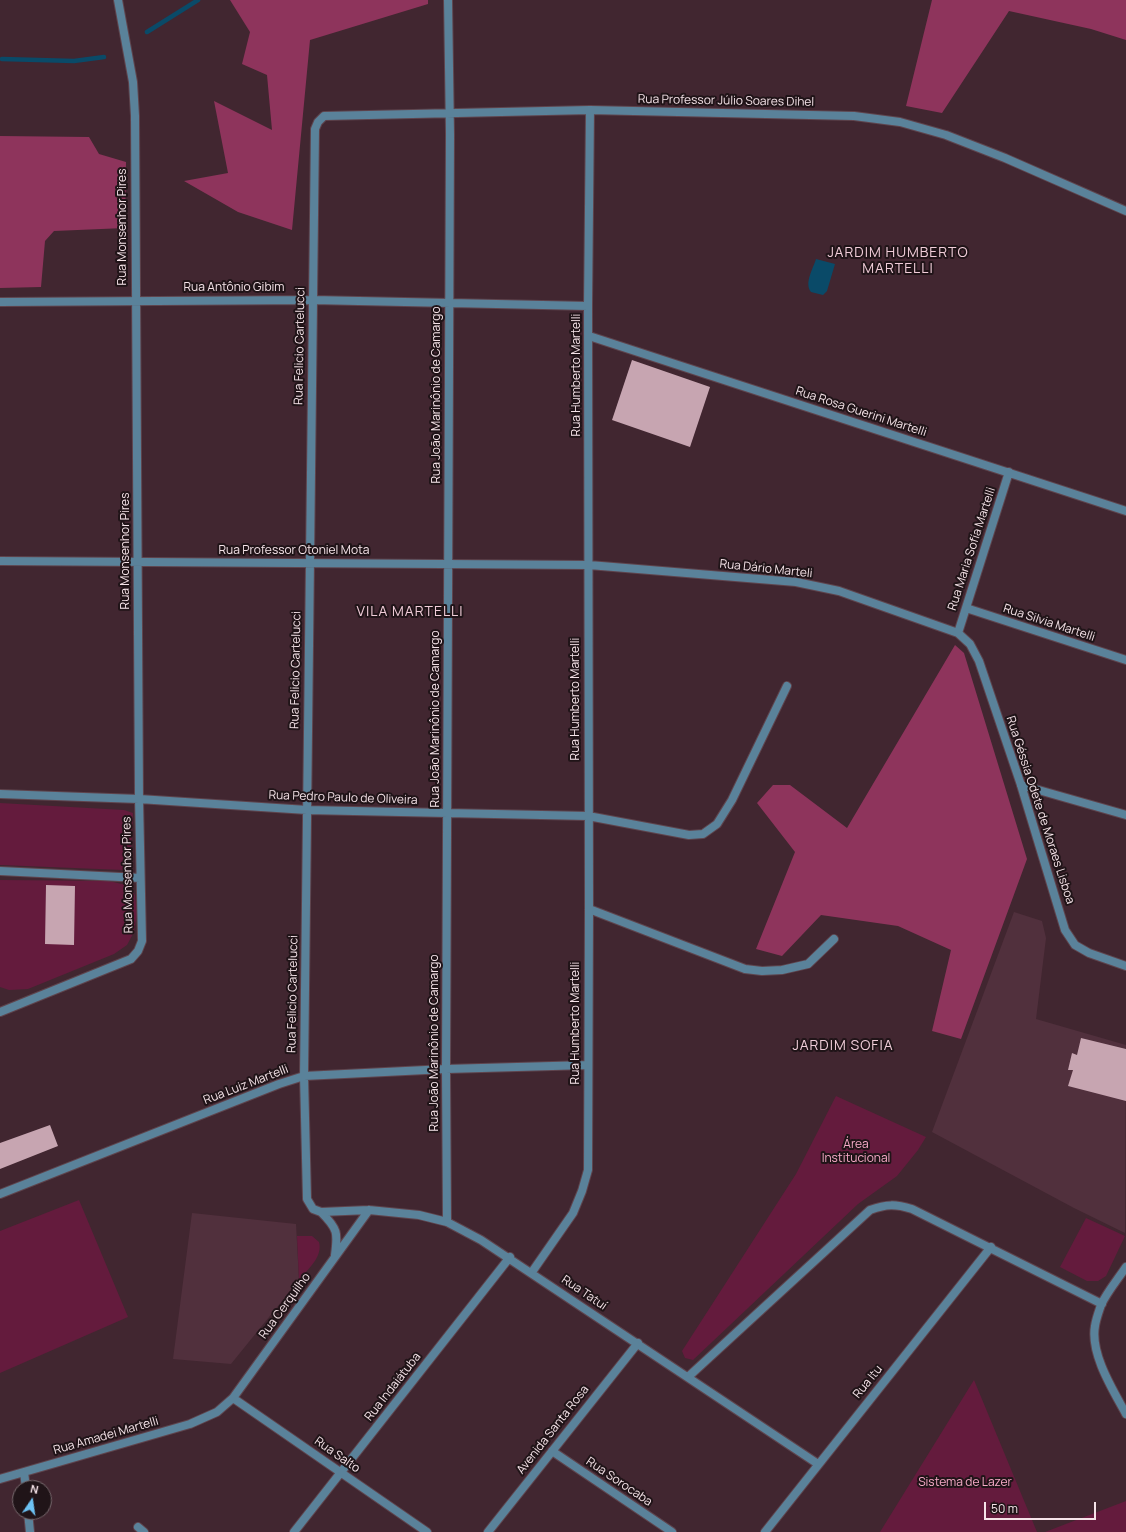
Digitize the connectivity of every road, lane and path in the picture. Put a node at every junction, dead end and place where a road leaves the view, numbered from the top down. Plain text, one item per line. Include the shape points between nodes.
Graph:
1 (118, 0) edge
2 (448, 0) edge
3 (590, 110) junction
4 (450, 113) junction
5 (315, 129) joint
6 (1126, 211) edge
7 (136, 300) junction
8 (312, 300) junction
9 (0, 302) edge
10 (449, 303) junction
11 (588, 306) junction
12 (589, 336) junction
13 (1009, 472) junction
14 (1126, 511) edge
15 (0, 561) edge
16 (138, 562) junction
17 (309, 563) junction
18 (448, 564) junction
19 (589, 565) junction
20 (966, 608) junction
21 (958, 633) junction
22 (1126, 660) edge
23 (787, 686) dead end
24 (1021, 785) junction
25 (0, 794) edge
26 (139, 799) junction
27 (307, 810) junction
28 (447, 813) junction
29 (1126, 815) edge
30 (588, 816) junction
31 (0, 871) edge
32 (140, 878) junction
33 (589, 909) junction
34 (834, 940) dead end
35 (1126, 966) edge
36 (0, 1012) edge
37 (588, 1065) junction
38 (446, 1069) junction
39 (304, 1076) junction
40 (0, 1194) edge
41 (313, 1209) joint
42 (369, 1210) junction
43 (322, 1212) junction
44 (447, 1222) junction
45 (991, 1247) junction
46 (510, 1257) junction
47 (335, 1258) junction
48 (1126, 1267) edge
49 (532, 1272) junction
50 (1102, 1304) junction
51 (638, 1343) junction
52 (688, 1377) junction
53 (233, 1398) junction
54 (216, 1412) joint
55 (1126, 1414) edge
56 (552, 1451) junction
57 (818, 1464) junction
58 (24, 1472) junction
59 (341, 1473) junction
60 (0, 1479) edge
61 (25, 1480) edge
62 (29, 1520) edge
63 (30, 1532) edge
64 (294, 1532) edge
65 (427, 1532) edge
66 (488, 1532) edge
67 (672, 1532) edge
68 (765, 1532) edge

1 - 7 street, Rua Monsenhor Pires via 133,82
2 - 4 street, Rua João Marinônio de Camargo
3 - 4 street, Rua Professor Júlio Soares Dihel
3 - 6 street, Rua Professor Júlio Soares Dihel via 854,116 900,122 946,135 1005,158
3 - 11 street, Rua Humberto Martelli
4 - 5 street, Rua Professor Júlio Soares Dihel via 324,116
4 - 10 street, Rua João Marinônio de Camargo
5 - 8 street, Rua Felicio Cartelucci
7 - 8 street, Rua Antônio Gibim
7 - 9 street, Rua Antônio Gibim
7 - 16 street, Rua Monsenhor Pires
8 - 10 street, Rua Antônio Gibim
8 - 17 street, Rua Felicio Cartelucci
10 - 11 street, Rua Antônio Gibim
10 - 18 street, Rua João Marinônio de Camargo
11 - 12 street, Rua Humberto Martelli
12 - 13 street, Rua Rosa Guerini Martelli
12 - 19 street, Rua Humberto Martelli
13 - 14 street, Rua Rosa Guerini Martelli
13 - 20 street, Rua Maria Sofía Martelli
15 - 16 street, Rua Professor Otoniel Mota
16 - 17 street, Rua Professor Otoniel Mota
16 - 26 street, Rua Monsenhor Pires
17 - 18 street, Rua Professor Otoniel Mota
17 - 27 street, Rua Felicio Cartelucci
18 - 19 street, Rua Professor Otoniel Mota
18 - 28 street, Rua João Marinônio de Camargo
19 - 21 street, Rua Dário Marteli via 796,582 839,591
19 - 30 street, Rua Humberto Martelli
20 - 21 street, Rua Maria Sofía Martelli
20 - 22 street, Rua Silvia Martelli
21 - 24 street, Rua Géssia Odete de Moraes Lisboa via 970,644 979,661
23 - 30 street, Rua Pedro Paulo de Oliveira via 732,800 717,824 703,834 689,835
24 - 29 street
24 - 35 street, Rua Géssia Odete de Moraes Lisboa via 1065,930 1075,945 1089,953
25 - 26 street, Rua Pedro Paulo de Oliveira
26 - 27 street, Rua Pedro Paulo de Oliveira
26 - 32 street, Rua Monsenhor Pires
27 - 28 street, Rua Pedro Paulo de Oliveira
27 - 39 street, Rua Felicio Cartelucci
28 - 30 street, Rua Pedro Paulo de Oliveira
28 - 38 street, Rua João Marinônio de Camargo
30 - 33 street, Rua Humberto Martelli
31 - 32 street
32 - 36 street, Rua Monsenhor Pires via 142,941 131,959
33 - 34 street via 745,969 782,970 808,964
33 - 37 street, Rua Humberto Martelli
37 - 38 street, Rua Luiz Martelli
37 - 49 street, Rua Humberto Martelli via 588,1170 573,1213
38 - 39 street, Rua Luiz Martelli
38 - 44 street, Rua João Marinônio de Camargo
39 - 40 street, Rua Luiz Martelli
39 - 41 street, Rua Felicio Cartelucci via 307,1199
41 - 43 street, Rua Tatuí
42 - 43 street, Rua Tatuí
42 - 44 street, Rua Tatuí via 418,1215
42 - 47 street, Rua Cerquilho
43 - 47 street via 336,1229 338,1237
44 - 46 street, Rua Tatuí
45 - 50 street
45 - 52 street via 897,1204 883,1205 870,1210
45 - 57 street, Rua Itu
46 - 49 street, Rua Tatuí
46 - 59 street, Rua Indaiátuba
47 - 53 street, Rua Cerquilho
48 - 50 street
49 - 51 street, Rua Tatuí
50 - 55 street via 1095,1326 1097,1351 1105,1374
51 - 52 street, Rua Tatuí
51 - 56 street, Avenida Santa Rosa
52 - 57 street, Rua Tatuí
53 - 54 street, Rua Cerquilho
53 - 59 street, Rua Salto
54 - 58 street, Rua Amadei Martelli via 190,1424
56 - 66 street, Avenida Santa Rosa
56 - 67 street, Rua Sorocaba
57 - 68 street, Rua Itu
58 - 60 street, Rua Amadei Martelli
58 - 61 street
59 - 64 street, Rua Indaiátuba
59 - 65 street, Rua Salto
62 - 63 street

